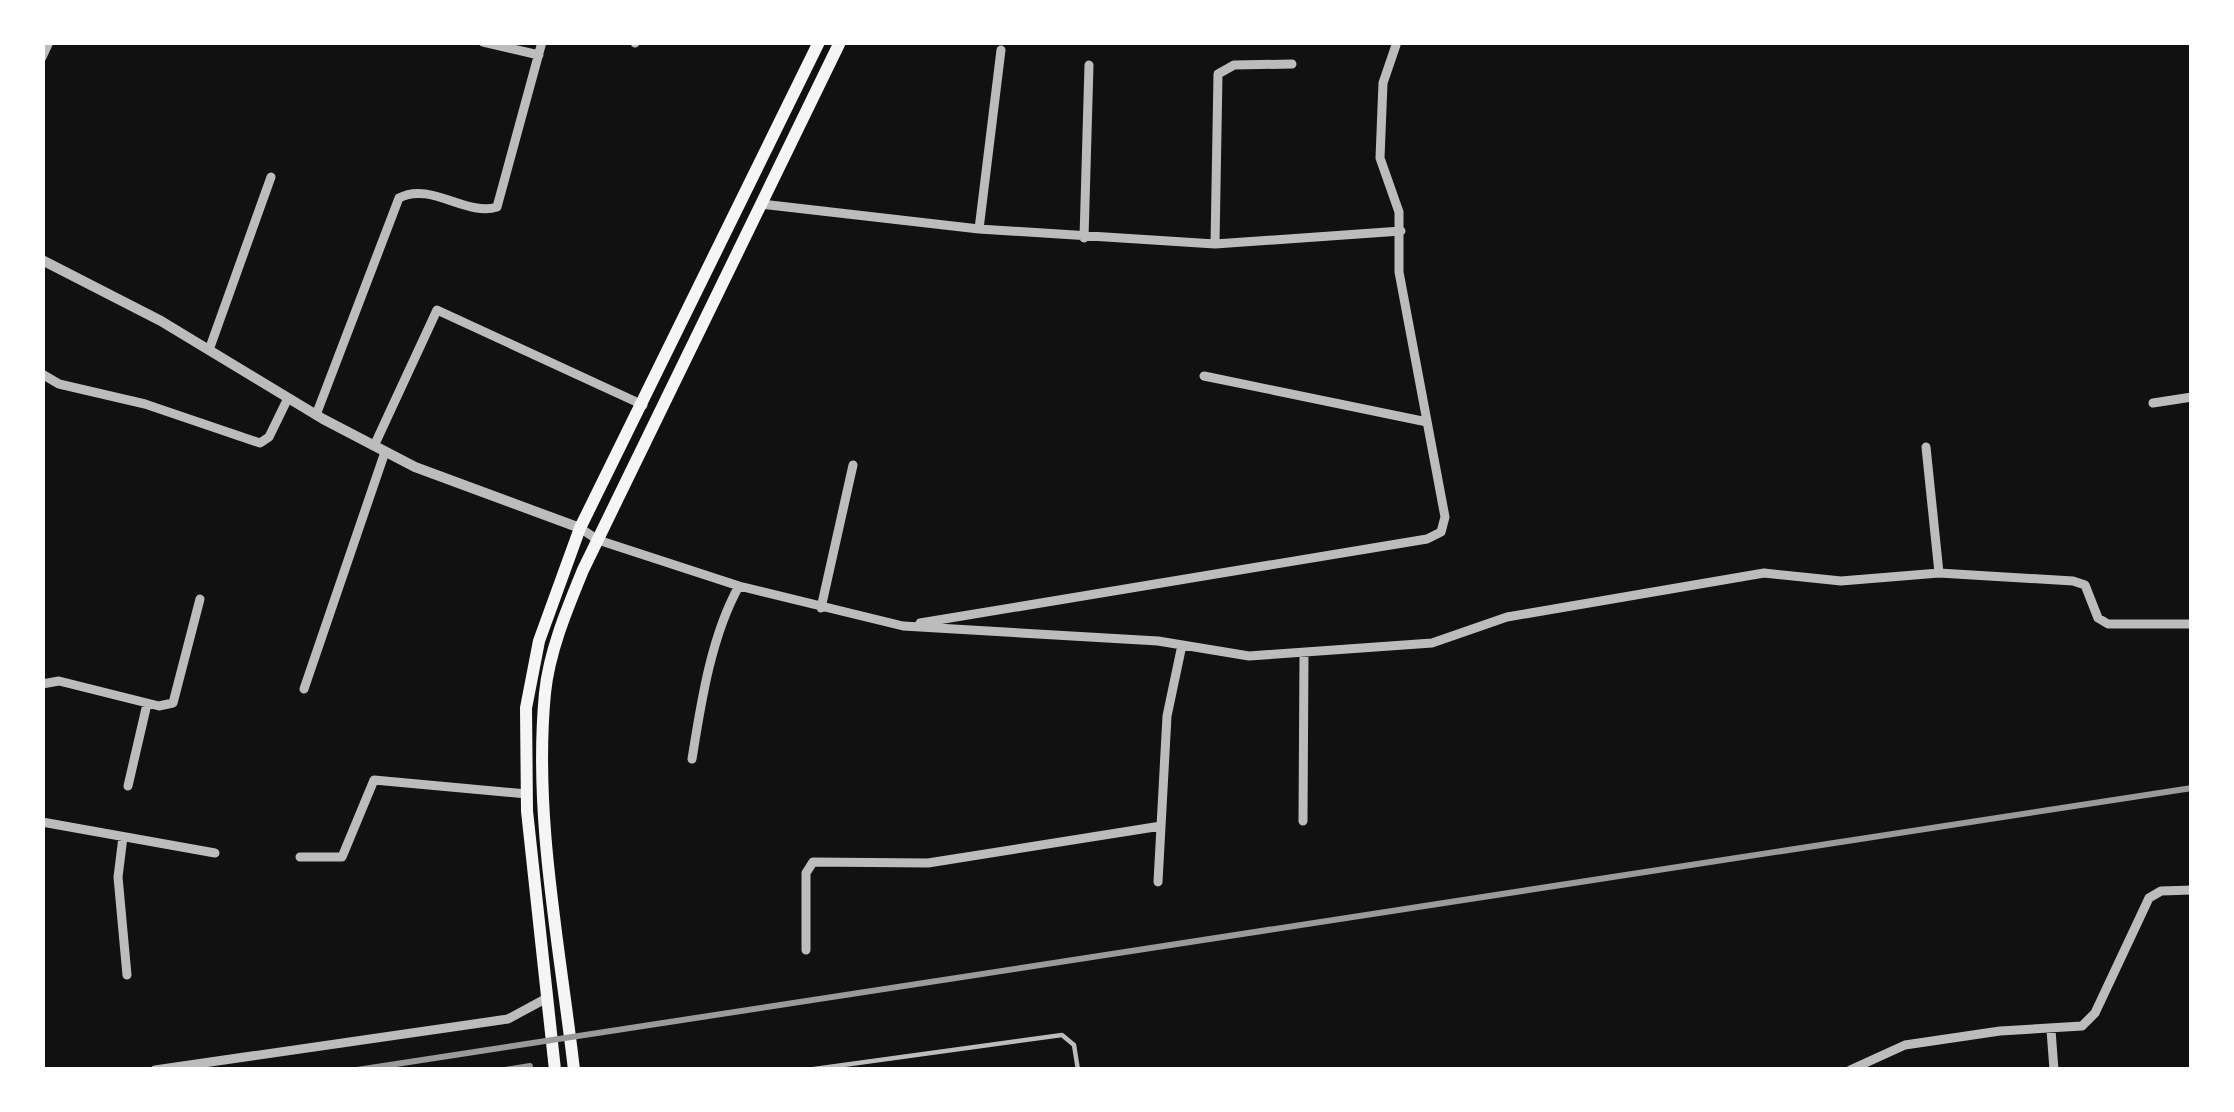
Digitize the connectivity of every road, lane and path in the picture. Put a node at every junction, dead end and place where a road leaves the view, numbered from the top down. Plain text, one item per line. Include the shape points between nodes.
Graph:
1 (49, 42) edge
2 (483, 42) edge
3 (542, 42) edge
4 (818, 42) edge
5 (840, 42) edge
6 (1397, 42) edge
7 (1001, 50) dead end
8 (539, 55) junction
9 (42, 57) edge
10 (1292, 64) dead end
11 (1089, 65) dead end
12 (272, 177) dead end
13 (761, 204) junction
14 (979, 229) junction
15 (1401, 231) junction
16 (1084, 238) junction
17 (1215, 244) junction
18 (42, 260) edge
19 (209, 350) junction
20 (42, 374) edge
21 (1204, 376) dead end
22 (2192, 397) edge
23 (288, 398) junction
24 (2152, 404) dead end
25 (643, 405) junction
26 (316, 415) junction
27 (1427, 422) junction
28 (1926, 447) dead end
29 (379, 449) junction
30 (853, 465) dead end
31 (580, 528) junction
32 (598, 540) junction
33 (1939, 573) junction
34 (740, 586) junction
35 (200, 599) dead end
36 (821, 608) junction
37 (2192, 624) edge
38 (903, 626) junction
39 (1182, 645) junction
40 (1304, 653) junction
41 (42, 684) edge
42 (304, 689) dead end
43 (147, 704) junction
44 (692, 759) dead end
45 (128, 786) dead end
46 (527, 794) junction
47 (1303, 821) dead end
48 (42, 822) edge
49 (1161, 826) junction
50 (123, 837) junction
51 (215, 853) dead end
52 (300, 857) dead end
53 (1158, 882) dead end
54 (2192, 890) edge
55 (806, 950) dead end
56 (127, 975) dead end
57 (547, 998) junction
58 (2051, 1030) junction
59 (155, 1070) edge
60 (555, 1070) edge
61 (574, 1070) edge
62 (807, 1070) edge
63 (1078, 1070) edge
64 (1850, 1070) edge
65 (2054, 1070) edge

1 - 9 street
2 - 8 street
3 - 8 street
4 - 25 main road
5 - 13 main road
6 - 15 street via 1383,83 1380,146
7 - 14 street
8 - 26 street via 497,207 419,193 400,198
10 - 17 street via 1234,65 1217,74
11 - 16 street
12 - 19 street
13 - 14 street
13 - 32 main road
14 - 16 street
15 - 17 street
15 - 27 street via 1399,272
16 - 17 street
18 - 19 street
19 - 23 street
20 - 23 street via 260,442
21 - 27 street
22 - 24 street
23 - 26 street
25 - 29 street via 437,310
25 - 31 main road
26 - 29 street
27 - 38 street via 1445,517 1436,536
28 - 33 street
29 - 31 street
29 - 42 street
30 - 36 street
31 - 32 street
31 - 46 main road via 530,677
32 - 34 street
32 - 61 main road via 545,689 544,799
33 - 37 street via 2081,582 2108,624
33 - 40 street via 1841,581 1749,575 1507,616 1432,643
34 - 36 street
34 - 44 street via 706,686
35 - 43 street via 176,699
36 - 38 street
38 - 39 street
39 - 40 street via 1228,655
39 - 49 street via 1167,716
40 - 47 street
41 - 43 street via 59,681
43 - 45 street
46 - 52 street via 374,780 342,856
46 - 57 main road
48 - 50 street
49 - 53 street
49 - 55 street via 928,863 813,862 806,873
50 - 51 street
50 - 56 street via 118,877
54 - 58 street via 2153,894 2088,1022
57 - 59 street via 508,1019
57 - 60 main road
58 - 64 street via 1906,1045
58 - 65 street
62 - 63 lane via 1061,1035 1074,1046

